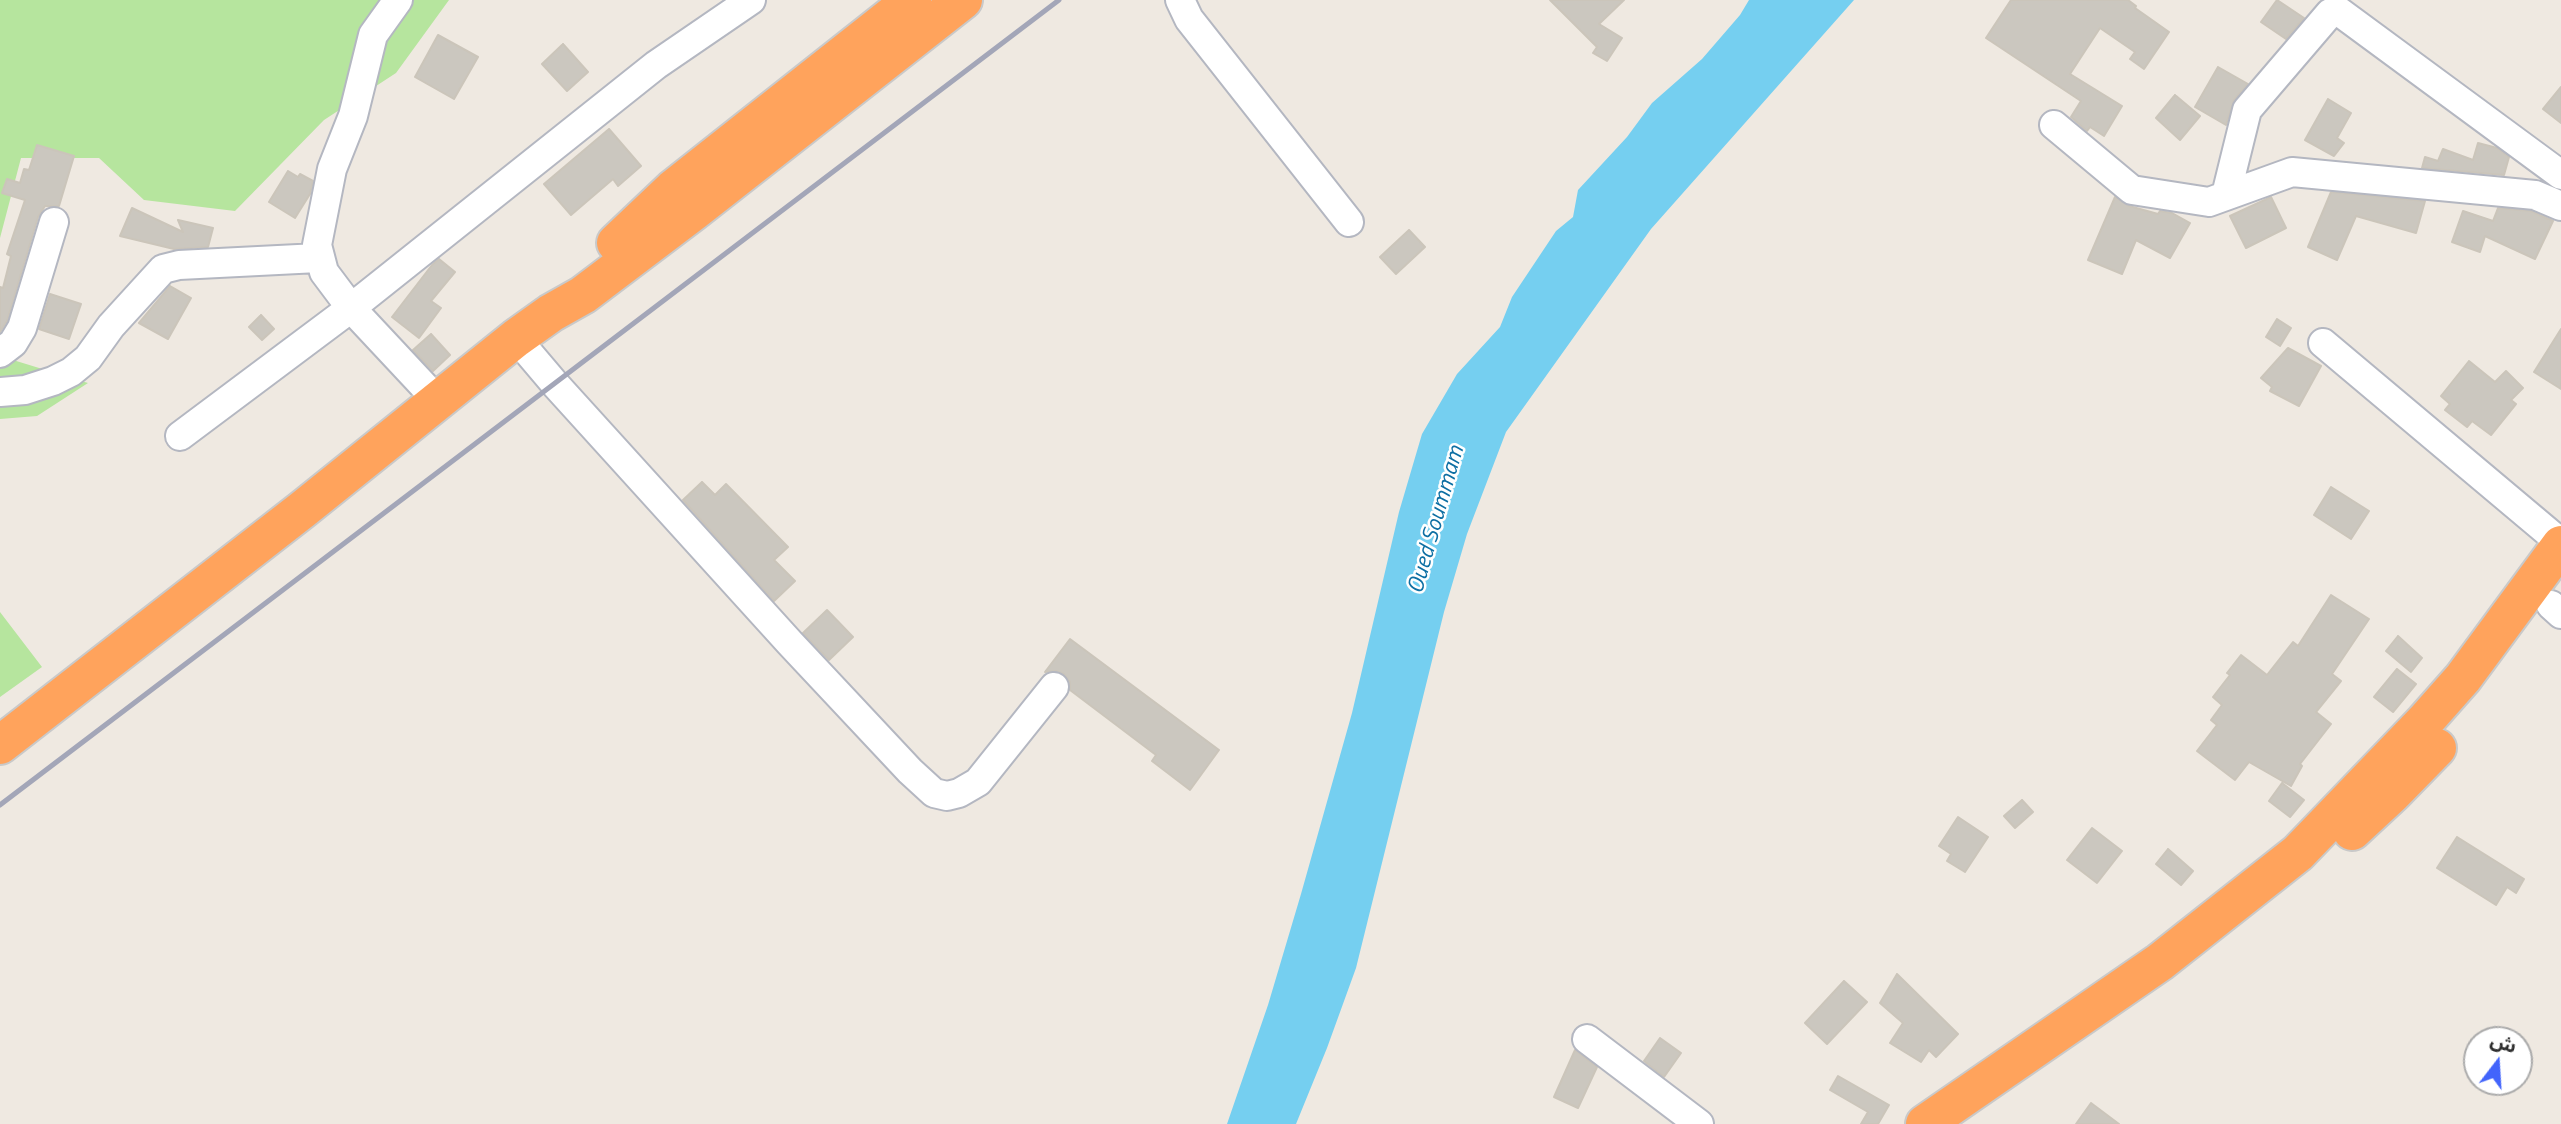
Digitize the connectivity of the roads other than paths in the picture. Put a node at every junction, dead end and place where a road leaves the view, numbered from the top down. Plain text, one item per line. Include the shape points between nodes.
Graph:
1 (398, 0) edge
2 (751, 0) edge
3 (912, 0) edge
4 (963, 0) edge
5 (1180, 0) edge
6 (2054, 125) dead end
7 (2561, 175) edge
8 (2227, 195) junction
9 (2561, 206) edge
10 (54, 222) dead end
11 (1349, 222) dead end
12 (318, 258) junction
13 (351, 308) junction
14 (551, 313) junction
15 (516, 338) junction
16 (2323, 343) dead end
17 (0, 353) edge
18 (0, 392) edge
19 (438, 401) junction
20 (180, 436) dead end
21 (2561, 544) edge
22 (2558, 603) edge
23 (1054, 687) dead end
24 (0, 745) edge
25 (1587, 1039) dead end
26 (1699, 1124) edge
27 (1925, 1124) edge
28 (1966, 1124) edge

1 - 12 street via 373,35 353,116 332,169
2 - 13 street via 656,65
3 - 14 highway via 673,189 572,281
4 - 14 highway via 694,211 583,295
5 - 11 street via 1189,19
6 - 8 street via 2132,190 2208,202
7 - 8 street via 2337,9 2247,110
8 - 9 street via 2292,172 2535,195
10 - 17 street via 22,328
12 - 13 street
12 - 18 street via 163,269 71,372 24,390
13 - 19 street
13 - 20 street
14 - 15 highway
15 - 19 highway
15 - 23 street via 790,643 934,793 947,796 978,782
16 - 21 street
19 - 24 highway
21 - 27 highway via 2463,678 2298,853 2160,962
22 - 28 highway via 2437,747 2329,852 2209,948
25 - 26 street

